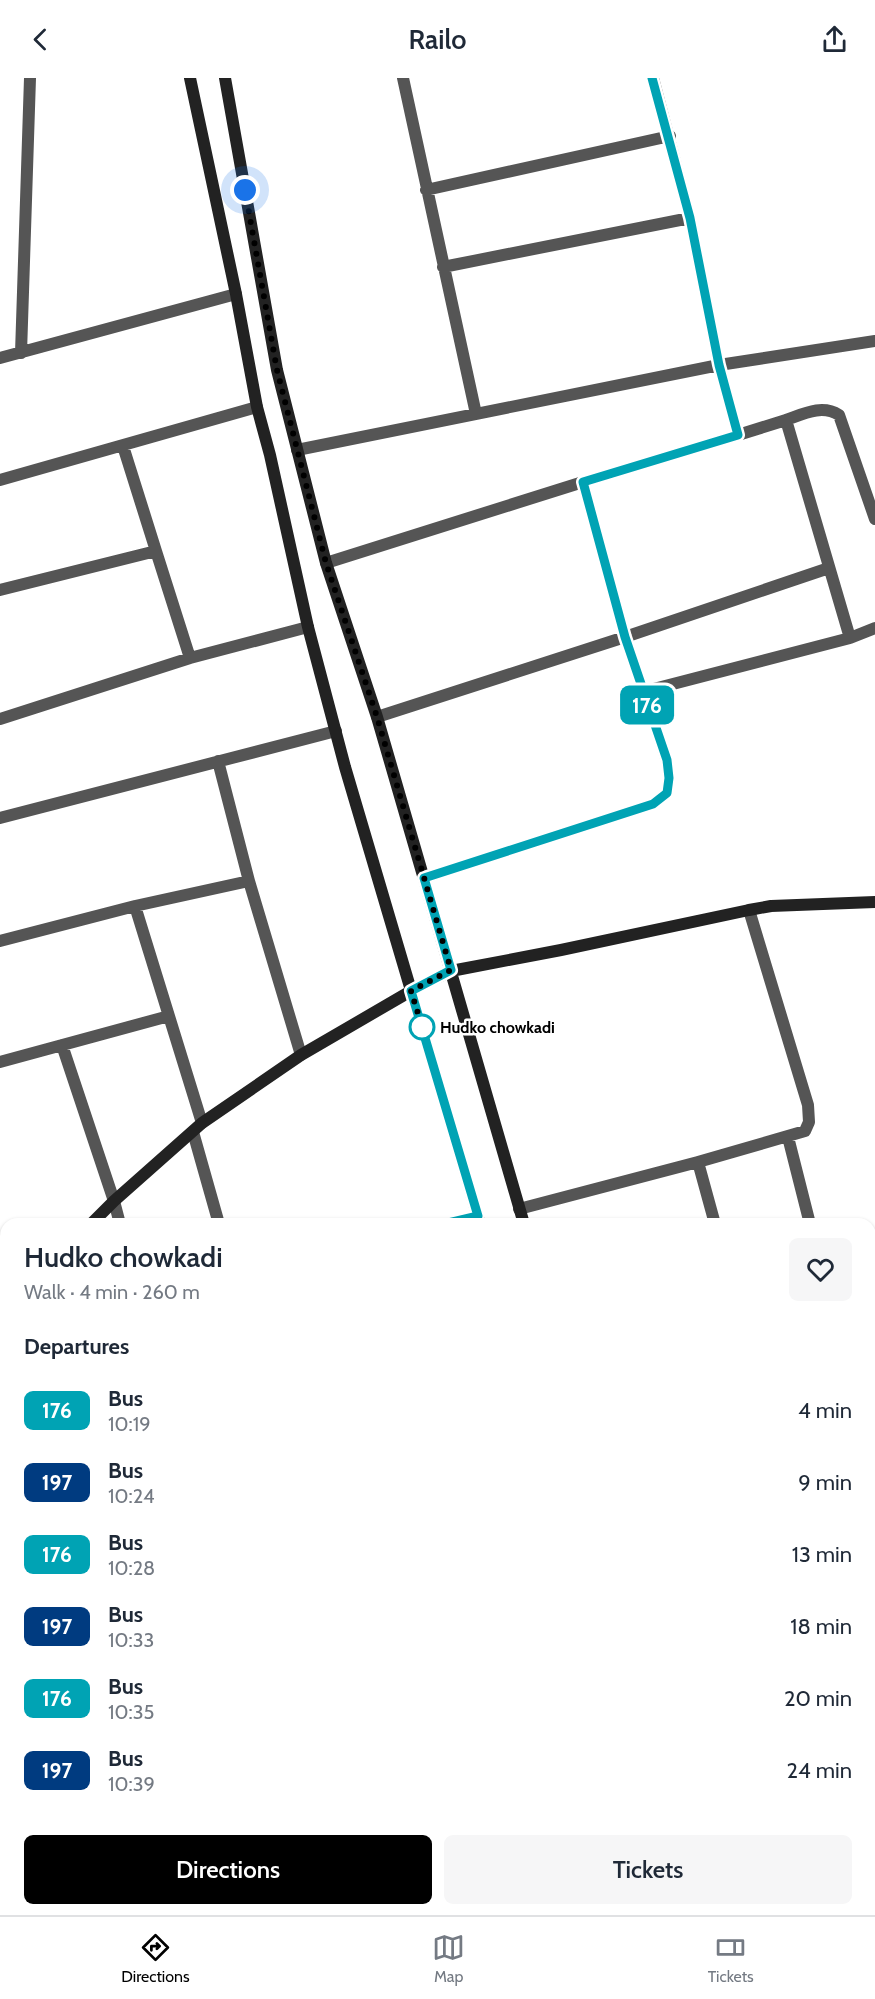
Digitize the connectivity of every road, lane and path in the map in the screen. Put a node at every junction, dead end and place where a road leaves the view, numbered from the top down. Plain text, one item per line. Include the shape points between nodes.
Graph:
1 (30, 78) edge
2 (190, 78) edge
3 (225, 78) edge
4 (403, 78) edge
5 (652, 78) edge
6 (670, 136) junction
7 (426, 190) junction
8 (690, 218) junction
9 (443, 267) junction
10 (236, 294) junction
11 (875, 341) edge
12 (21, 353) junction
13 (0, 358) edge
14 (719, 365) junction
15 (257, 407) junction
16 (476, 414) junction
17 (786, 420) junction
18 (738, 435) junction
19 (123, 446) junction
20 (297, 450) junction
21 (0, 480) edge
22 (583, 482) junction
23 (875, 519) edge
24 (156, 551) junction
25 (326, 563) junction
26 (829, 568) junction
27 (0, 590) edge
28 (308, 627) junction
29 (875, 628) edge
30 (625, 637) junction
31 (850, 638) junction
32 (190, 658) junction
33 (642, 692) junction
34 (377, 717) junction
35 (0, 719) edge
36 (336, 731) junction
37 (218, 761) junction
38 (0, 818) edge
39 (424, 878) junction
40 (249, 880) junction
41 (875, 902) edge
42 (135, 906) junction
43 (749, 909) junction
44 (0, 941) edge
45 (451, 970) junction
46 (411, 991) junction
47 (169, 1016) junction
48 (62, 1045) junction
49 (301, 1055) junction
50 (0, 1062) edge
51 (197, 1128) junction
52 (788, 1137) junction
53 (698, 1162) junction
54 (114, 1201) junction
55 (519, 1209) junction
56 (97, 1218) edge
57 (118, 1218) edge
58 (218, 1218) edge
59 (478, 1218) edge
60 (522, 1218) edge
61 (713, 1218) edge
62 (808, 1218) edge

1 - 12 street
2 - 10 main road
3 - 20 main road via 277,370
4 - 7 street
5 - 6 street
6 - 7 street
6 - 8 street
7 - 9 street
8 - 9 street
8 - 14 street
9 - 16 street
10 - 12 street
10 - 15 main road
11 - 14 street
12 - 13 street
14 - 16 street
14 - 18 street
15 - 19 street
15 - 28 main road
16 - 20 street
17 - 18 street
17 - 23 street via 817,410 831,410 839,415
17 - 26 street
18 - 22 street
19 - 21 street
19 - 24 street
20 - 25 main road
22 - 25 street
22 - 30 street
24 - 27 street
24 - 32 street
25 - 34 main road
26 - 30 street
26 - 31 street
28 - 32 street
28 - 36 main road
29 - 31 street
30 - 33 street
30 - 34 street
31 - 33 street
32 - 35 street
33 - 39 street via 667,760 667,793 653,804
34 - 39 main road
36 - 37 street
36 - 46 main road
37 - 38 street
37 - 40 street
39 - 45 main road
40 - 42 street
40 - 49 street
41 - 43 main road
42 - 44 street
42 - 47 street
43 - 45 main road
43 - 52 street via 808,1105 805,1131
45 - 46 main road
45 - 55 main road
46 - 49 main road
46 - 59 main road
47 - 48 street
47 - 51 street
48 - 50 street
48 - 54 street
49 - 51 main road
51 - 54 main road
51 - 58 street
52 - 53 street
52 - 62 street
53 - 55 street
53 - 61 street
54 - 56 main road
54 - 57 street
55 - 60 main road

